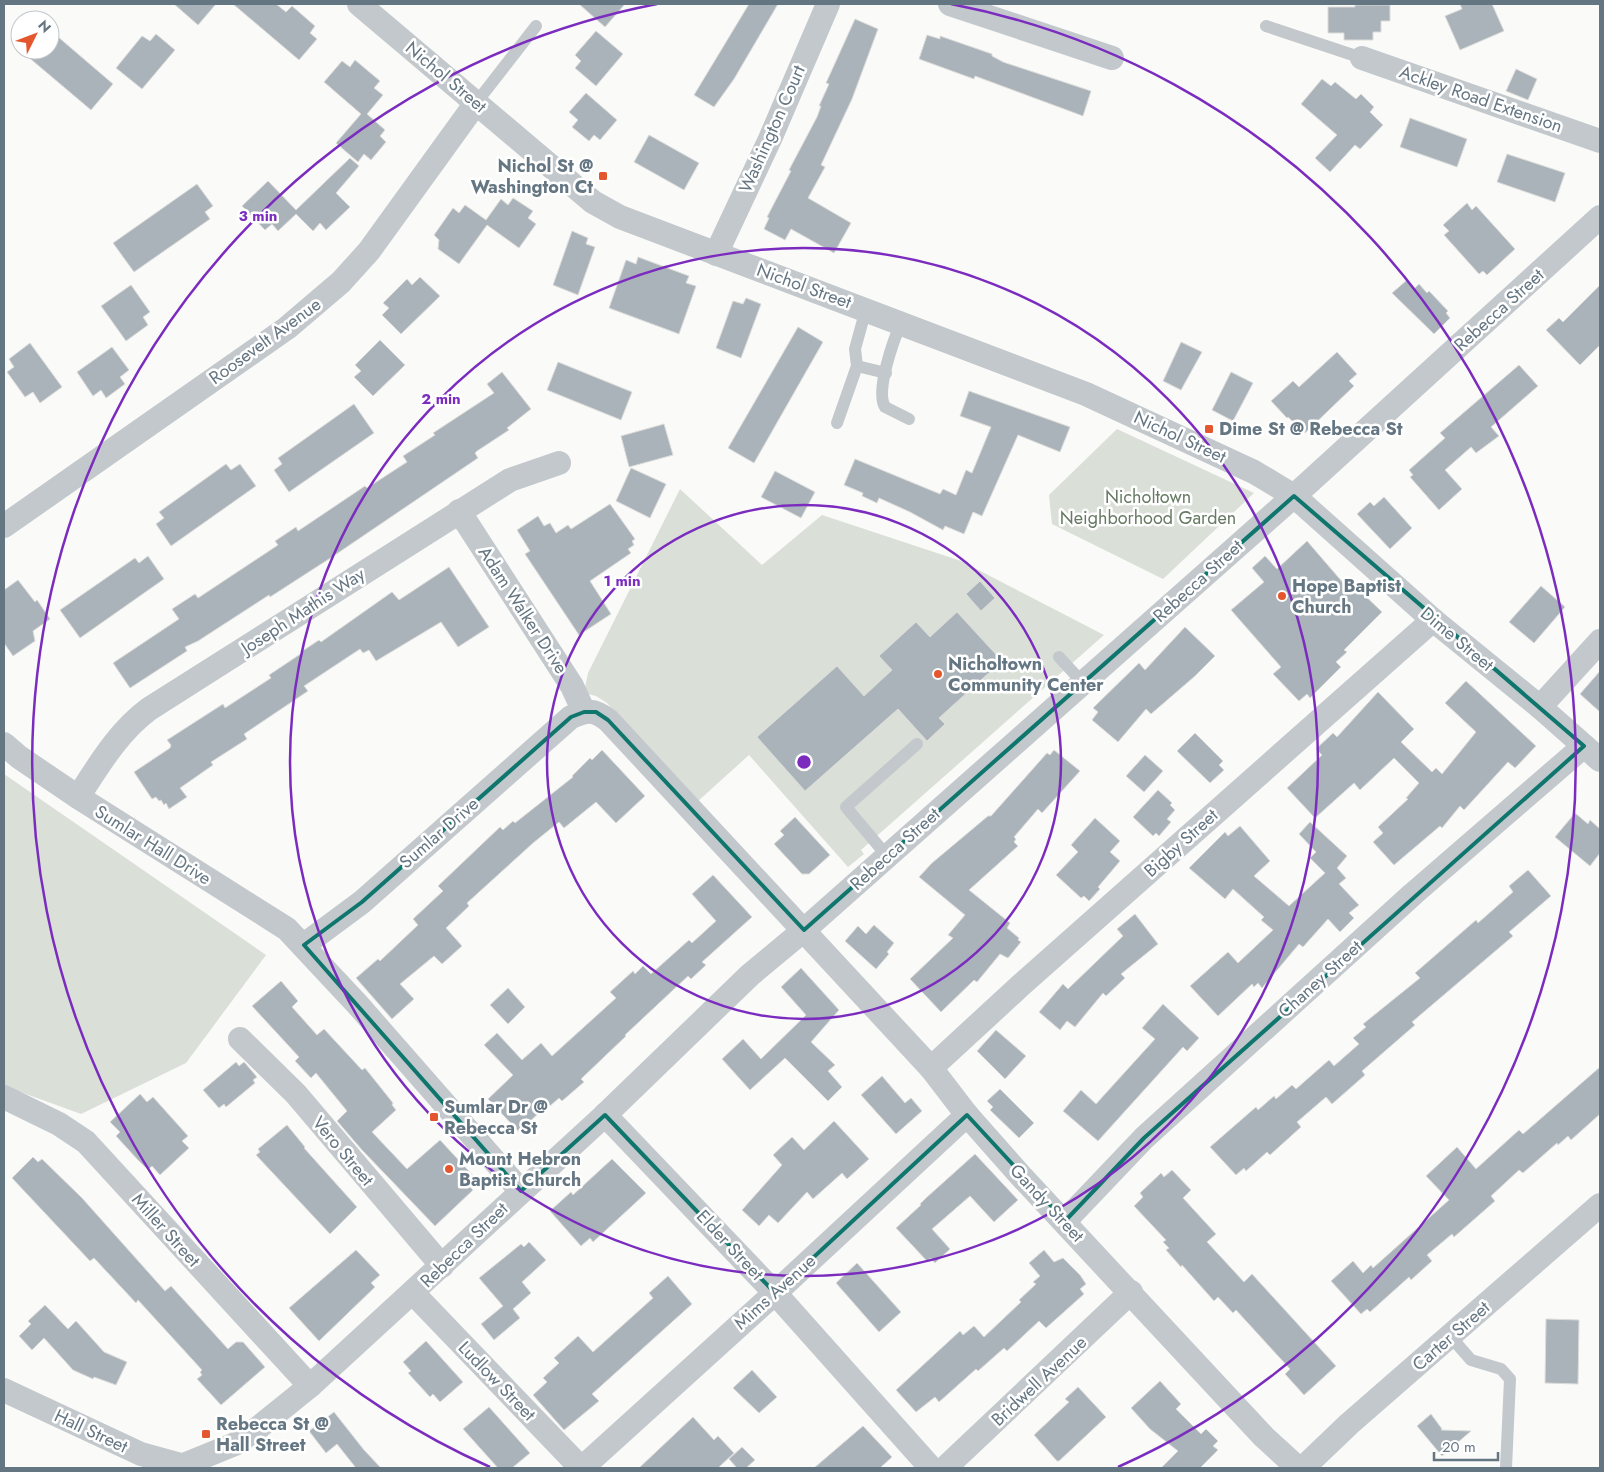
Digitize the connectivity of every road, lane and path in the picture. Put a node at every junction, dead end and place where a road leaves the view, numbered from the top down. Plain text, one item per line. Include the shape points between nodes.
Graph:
1 (359, 4) edge
2 (828, 4) edge
3 (950, 4) edge
4 (536, 26) dead end
5 (1266, 26) dead end
6 (1112, 58) dead end
7 (1362, 58) joint
8 (476, 103) junction
9 (1600, 141) edge
10 (1600, 217) edge
11 (716, 254) junction
12 (866, 309) junction
13 (901, 322) junction
14 (857, 366) junction
15 (886, 373) junction
16 (909, 419) dead end
17 (837, 423) dead end
18 (559, 463) dead end
19 (1294, 496) junction
20 (459, 511) junction
21 (4, 526) edge
22 (1433, 620) junction
23 (1600, 641) edge
24 (1059, 657) dead end
25 (1083, 683) junction
26 (1540, 707) junction
27 (584, 712) junction
28 (4, 744) edge
29 (917, 744) dead end
30 (1592, 753) edge
31 (78, 797) junction
32 (888, 856) junction
33 (804, 930) junction
34 (304, 945) junction
35 (240, 1039) dead end
36 (931, 1068) junction
37 (4, 1097) edge
38 (967, 1114) junction
39 (605, 1115) junction
40 (521, 1191) junction
41 (1600, 1205) edge
42 (1064, 1221) junction
43 (442, 1266) junction
44 (1131, 1292) junction
45 (413, 1293) junction
46 (776, 1293) junction
47 (1450, 1336) junction
48 (310, 1386) junction
49 (4, 1390) edge
50 (183, 1467) edge
51 (581, 1468) edge
52 (931, 1468) edge
53 (945, 1468) edge
54 (1298, 1468) edge
55 (1303, 1468) edge
56 (1506, 1468) edge

1 - 8 street, Nichol Street
2 - 11 street, Washington Court
3 - 6 street
4 - 8 lane
5 - 7 lane
7 - 9 street, Ackley Road Extension
8 - 11 street, Nichol Street via 593,202 620,217
8 - 21 street, Roosevelt Avenue via 369,251 341,282 287,328
10 - 19 street, Rebecca Street
11 - 12 street, Nichol Street
12 - 13 street, Nichol Street
12 - 14 lane via 855,349
13 - 15 lane
13 - 19 street, Nichol Street via 1095,398 1254,472
14 - 15 lane
14 - 17 lane
15 - 16 lane via 883,404
18 - 20 street, Joseph Mathis Way via 510,480
19 - 22 street, Dime Street
19 - 25 street, Rebecca Street
20 - 27 street, Adam Walker Drive via 572,686
20 - 31 street, Joseph Mathis Way via 132,721
22 - 26 street, Dime Street
22 - 36 street, Bigby Street
23 - 26 street
24 - 25 lane
25 - 32 street, Rebecca Street
26 - 30 street, Dime Street
27 - 33 street via 596,712 608,720
27 - 34 street, Sumlar Drive via 570,717 362,902
28 - 31 street, Sumlar Hall Drive
29 - 32 lane via 846,807
30 - 42 street, Chaney Street via 1413,894 1144,1138
31 - 34 street, Sumlar Hall Drive via 287,929
32 - 33 street, Rebecca Street
33 - 36 street, Gandy Street
33 - 39 street, Rebecca Street via 750,975
34 - 40 street
35 - 43 street, Vero Street via 296,1094
36 - 38 street, Gandy Street
37 - 48 street, Miller Street via 59,1124 86,1142
38 - 42 street, Gandy Street
38 - 46 street, Mims Avenue
39 - 40 street, Rebecca Street
39 - 46 street, Elder Street
40 - 43 street, Rebecca Street
41 - 47 street, Carter Street
42 - 44 street, Gandy Street
43 - 45 street, Rebecca Street
44 - 53 street, Bridwell Avenue
44 - 54 street, Gandy Street via 1264,1436
45 - 48 street, Rebecca Street
45 - 51 street, Ludlow Street
46 - 51 street, Mims Avenue
46 - 52 street, Elder Street
47 - 55 street, Carter Street
47 - 56 lane via 1472,1360 1501,1369 1510,1378
48 - 50 street, Rebecca Street via 234,1444
49 - 50 street, Hall Street via 141,1454

